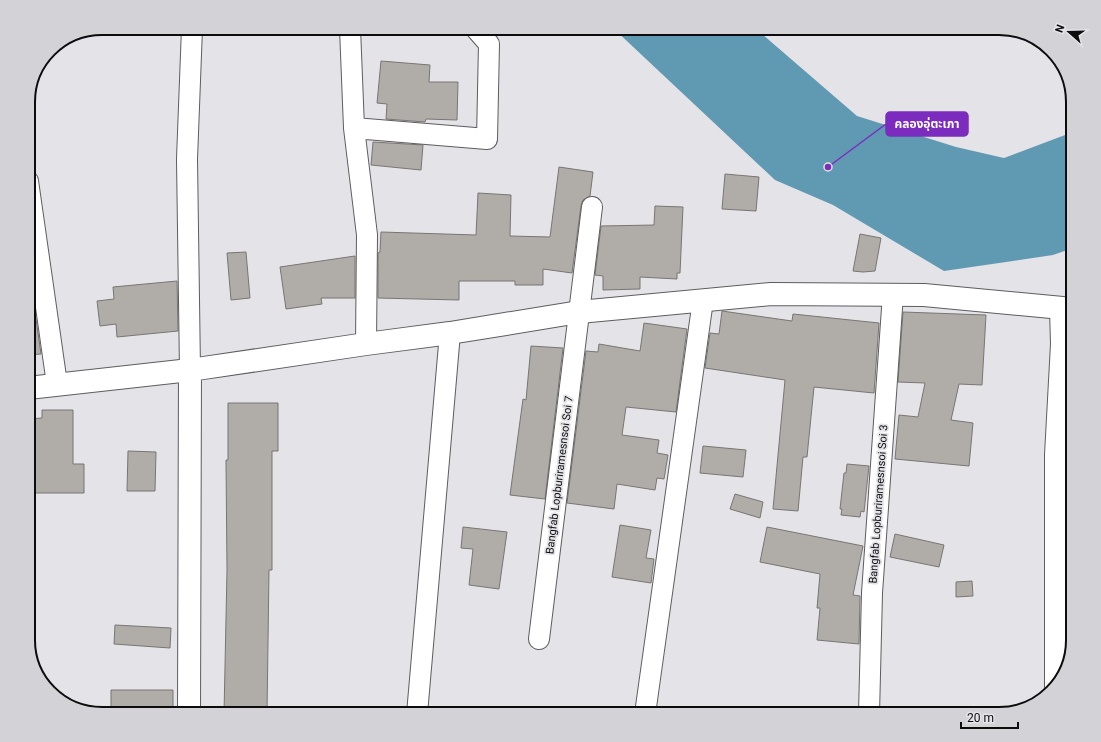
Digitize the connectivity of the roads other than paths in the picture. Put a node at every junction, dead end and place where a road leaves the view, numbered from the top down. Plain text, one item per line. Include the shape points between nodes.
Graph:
1 (192, 35) edge
2 (350, 35) edge
3 (481, 35) edge
4 (354, 128) junction
5 (592, 207) dead end
6 (35, 230) edge
7 (893, 294) junction
8 (703, 300) junction
9 (1066, 309) edge
10 (579, 312) junction
11 (450, 333) junction
12 (366, 344) junction
13 (190, 370) junction
14 (57, 384) junction
15 (35, 387) edge
16 (539, 639) dead end
17 (1055, 677) edge
18 (189, 707) edge
19 (418, 707) edge
20 (645, 707) edge
21 (869, 707) edge

1 - 13 street via 187,159
2 - 4 street
3 - 4 street via 489,44 487,139
4 - 12 street via 368,235
5 - 10 street, Bangfab Lopburiramesnsoi Soi 7
6 - 14 street
7 - 8 street via 771,294
7 - 9 street
7 - 21 street, Bangfab Lopburiramesnsoi Soi 3 via 872,594
8 - 10 street
8 - 20 street
9 - 17 street via 1061,344 1055,463
10 - 11 street
10 - 16 street, Bangfab Lopburiramesnsoi Soi 7
11 - 12 street
11 - 19 street
12 - 13 street
13 - 14 street
13 - 18 street
14 - 15 street

